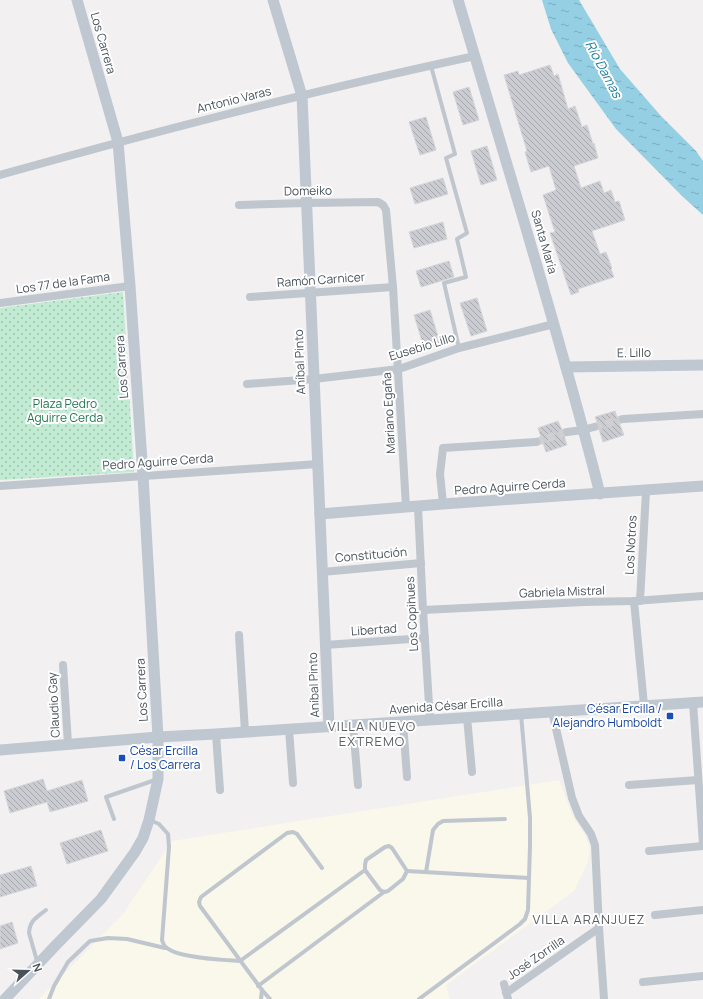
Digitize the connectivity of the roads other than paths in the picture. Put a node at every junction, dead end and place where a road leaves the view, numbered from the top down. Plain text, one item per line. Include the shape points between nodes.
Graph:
1 (77, 0) edge
2 (273, 0) edge
3 (458, 0) edge
4 (475, 56) junction
5 (431, 66) junction
6 (302, 96) junction
7 (118, 142) junction
8 (0, 175) edge
9 (378, 202) joint
10 (306, 203) junction
11 (239, 205) dead end
12 (130, 286) junction
13 (393, 287) junction
14 (310, 292) junction
15 (250, 297) dead end
16 (0, 303) edge
17 (554, 324) junction
18 (459, 348) junction
19 (703, 365) edge
20 (566, 367) junction
21 (399, 369) junction
22 (314, 379) junction
23 (247, 384) dead end
24 (703, 414) edge
25 (623, 419) tunnel mouth
26 (588, 428) junction
27 (567, 432) tunnel mouth
28 (536, 442) tunnel mouth
29 (318, 464) junction
30 (143, 476) junction
31 (0, 486) edge
32 (703, 486) edge
33 (646, 491) junction
34 (600, 494) junction
35 (443, 504) junction
36 (406, 507) junction
37 (418, 507) junction
38 (320, 514) junction
39 (421, 563) junction
40 (322, 572) junction
41 (703, 596) edge
42 (637, 601) junction
43 (423, 610) junction
44 (239, 635) dead end
45 (425, 638) junction
46 (325, 645) junction
47 (63, 665) dead end
48 (698, 702) edge
49 (644, 705) junction
50 (552, 711) junction
51 (521, 714) junction
52 (468, 717) junction
53 (430, 720) junction
54 (403, 722) junction
55 (353, 725) junction
56 (329, 726) junction
57 (289, 729) junction
58 (245, 732) junction
59 (216, 734) junction
60 (158, 737) junction
61 (68, 744) junction
62 (0, 750) edge
63 (472, 772) dead end
64 (407, 777) dead end
65 (158, 779) junction
66 (698, 780) junction
67 (293, 783) dead end
68 (358, 785) dead end
69 (629, 785) dead end
70 (220, 790) dead end
71 (505, 818) dead end
72 (114, 819) dead end
73 (149, 820) junction
74 (703, 845) edge
75 (650, 851) dead end
76 (322, 868) dead end
77 (365, 870) junction
78 (407, 871) junction
79 (426, 872) junction
80 (529, 878) junction
81 (384, 892) junction
82 (46, 910) dead end
83 (703, 910) edge
84 (655, 915) dead end
85 (599, 928) junction
86 (165, 948) junction
87 (240, 962) junction
88 (38, 964) junction
89 (703, 976) edge
90 (643, 982) dead end
91 (504, 984) dead end
92 (258, 986) junction
93 (262, 990) junction
94 (507, 996) edge
95 (5, 999) edge
96 (49, 999) edge
97 (261, 999) edge
98 (270, 999) edge
99 (419, 999) edge
100 (604, 999) edge

1 - 7 street, Los Carrera
2 - 6 street, Aníbal Pinto
3 - 4 street, Santa María
4 - 5 street, Antonio Varas
4 - 17 street, Santa María
5 - 6 street, Antonio Varas
5 - 18 lane via 455,154 446,158 467,233 457,239 466,277 444,283
6 - 7 street, Antonio Varas
6 - 10 street, Aníbal Pinto
7 - 8 street, Antonio Varas
7 - 12 street, Los Carrera
9 - 10 street, Domeiko
9 - 13 street, Mariano Egaña via 386,210
10 - 11 street, Domeiko
10 - 14 street, Aníbal Pinto
12 - 16 street, Los 77 de la Fama
12 - 30 street, Los Carrera
13 - 14 street, Ramón Carnicer
13 - 21 street, Mariano Egaña
14 - 15 street, Ramón Carnicer
14 - 22 street, Aníbal Pinto
17 - 18 street, Eusebio Lillo
17 - 20 street, Santa María
18 - 21 street, Eusebio Lillo
19 - 20 street, E. Lillo
20 - 26 street, Santa María
21 - 22 street, Eusebio Lillo
21 - 36 street, Mariano Egaña
22 - 23 street, Eusebio Lillo
22 - 29 street, Aníbal Pinto
24 - 25 street
26 - 27 street
26 - 34 street, Santa María
28 - 35 street via 442,448 440,474
29 - 30 street, Pedro Aguirre Cerda
29 - 38 street, Aníbal Pinto
30 - 31 street, Pedro Aguirre Cerda
30 - 60 street, Los Carrera
32 - 33 street, Pedro Aguirre Cerda
33 - 34 street, Pedro Aguirre Cerda
33 - 42 street, Los Notros
34 - 35 street, Pedro Aguirre Cerda
35 - 37 street, Pedro Aguirre Cerda
36 - 37 street, Pedro Aguirre Cerda
36 - 38 street, Pedro Aguirre Cerda
37 - 39 street, Los Copihues
38 - 40 street, Aníbal Pinto
39 - 40 street, Constitución
39 - 43 street, Los Copihues
40 - 46 street, Aníbal Pinto
41 - 42 street, Gabriela Mistral
42 - 43 street, Gabriela Mistral
42 - 49 street, Los Notros
43 - 45 street, Los Copihues
44 - 58 street
45 - 46 street, Libertad
45 - 53 street, Los Copihues
46 - 56 street, Aníbal Pinto
47 - 61 street, Claudio Gay
48 - 49 street, Avenida César Ercilla
48 - 66 street
49 - 50 street, Avenida César Ercilla
50 - 51 street, Avenida César Ercilla
50 - 85 street via 572,798 595,845
51 - 52 street, Avenida César Ercilla
51 - 80 lane via 530,818
52 - 53 street, Avenida César Ercilla
52 - 63 street
53 - 54 street, Avenida César Ercilla
54 - 55 street, Avenida César Ercilla
54 - 64 street
55 - 56 street, Avenida César Ercilla
55 - 68 street
56 - 57 street, Avenida César Ercilla
57 - 58 street, Avenida César Ercilla
57 - 67 street
58 - 59 street, Avenida César Ercilla
59 - 60 street, Avenida César Ercilla
59 - 70 street
60 - 61 street, Avenida César Ercilla
60 - 65 street, Los Carrera
61 - 62 street, Avenida César Ercilla
65 - 72 lane via 106,797
65 - 73 street, Los Carrera
66 - 69 street
66 - 74 street
71 - 79 lane via 443,820 433,830
73 - 86 lane via 159,824 168,834 162,940
73 - 88 street, Los Carrera via 135,852 101,899
74 - 75 street
76 - 87 lane via 297,834 287,833 202,897 200,906
77 - 78 lane via 366,860 389,846
77 - 81 lane
77 - 87 lane
78 - 79 lane
78 - 81 lane via 403,879
79 - 80 lane
80 - 99 lane via 528,910 525,919
81 - 92 lane
82 - 88 lane via 31,922 29,928
83 - 84 street
85 - 94 street, José Zorrilla
85 - 100 street
86 - 87 lane via 175,953
86 - 96 lane via 127,939 108,938 90,941 68,962
87 - 92 lane
88 - 95 street, Los Carrera
89 - 90 street
91 - 94 street, José Zorrilla
92 - 93 lane
93 - 97 lane
93 - 98 lane

